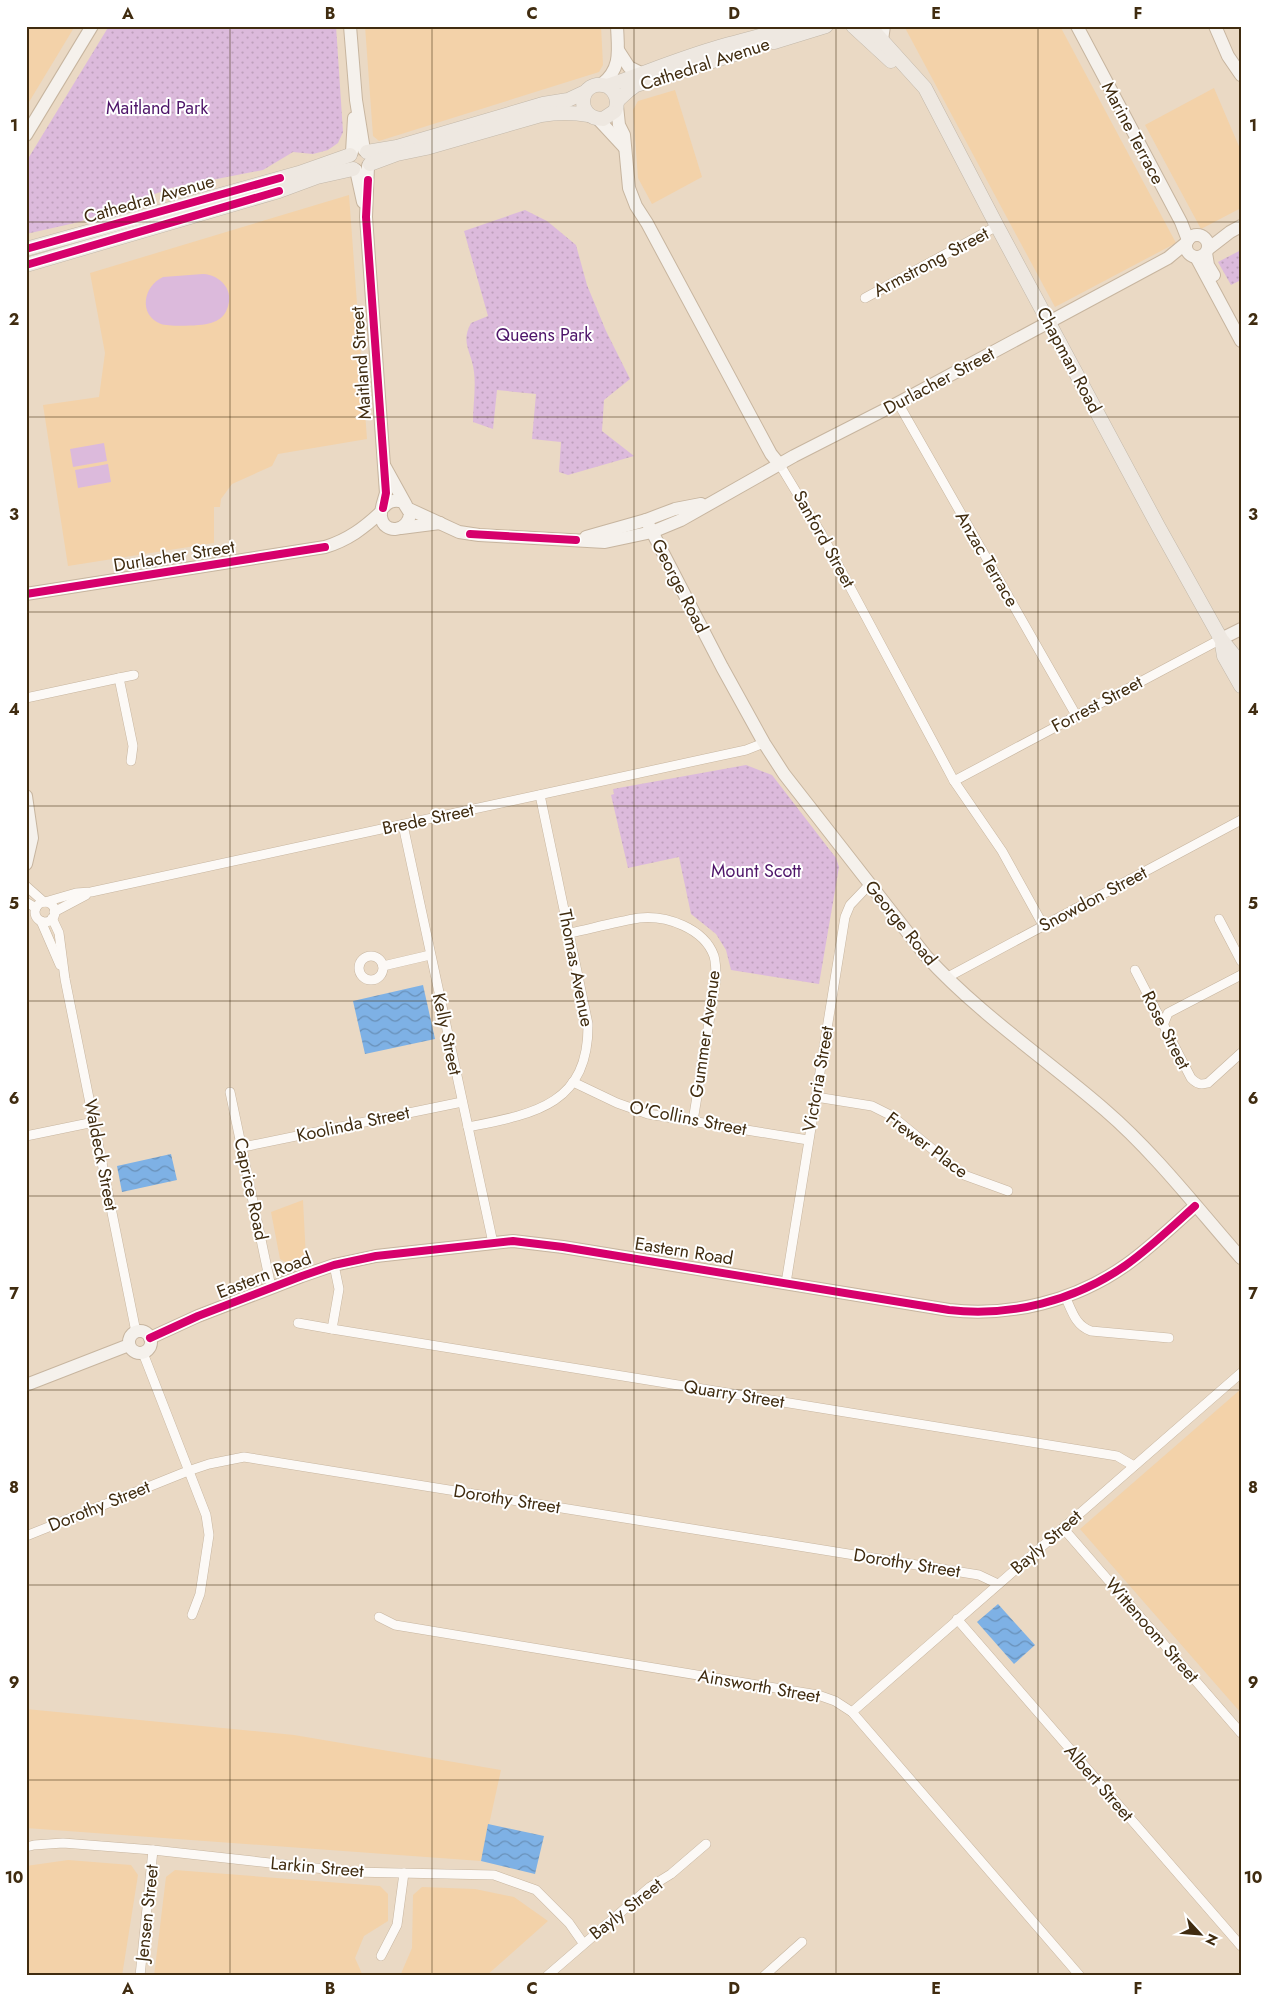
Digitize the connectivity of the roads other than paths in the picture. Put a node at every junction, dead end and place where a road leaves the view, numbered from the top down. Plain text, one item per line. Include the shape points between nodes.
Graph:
1 (92, 26) edge
2 (350, 26) edge
3 (617, 26) edge
4 (793, 26) edge
5 (826, 26) edge
6 (853, 26) edge
7 (869, 26) edge
8 (884, 26) edge
9 (1077, 26) edge
10 (1215, 26) edge
11 (882, 40) junction
12 (618, 50) junction
13 (641, 73) junction
14 (1241, 75) edge
15 (918, 80) junction
16 (605, 85) junction
17 (585, 92) junction
18 (617, 104) junction
19 (593, 117) junction
20 (26, 135) edge
21 (624, 147) junction
22 (360, 160) junction
23 (997, 226) junction
24 (1235, 229) edge
25 (62, 240) junction
26 (26, 248) edge
27 (1195, 249) junction
28 (65, 254) junction
29 (26, 265) edge
30 (865, 298) dead end
31 (1048, 323) junction
32 (1241, 326) edge
33 (1241, 342) edge
34 (898, 403) junction
35 (383, 463) junction
36 (780, 465) junction
37 (709, 503) junction
38 (407, 507) junction
39 (382, 510) junction
40 (646, 520) junction
41 (440, 523) junction
42 (388, 528) junction
43 (402, 528) junction
44 (652, 532) junction
45 (358, 533) junction
46 (576, 540) junction
47 (26, 594) edge
48 (1241, 630) edge
49 (1221, 639) junction
50 (1241, 664) edge
51 (134, 675) dead end
52 (119, 678) junction
53 (1241, 686) edge
54 (26, 698) edge
55 (1076, 715) junction
56 (764, 743) junction
57 (131, 761) dead end
58 (954, 781) junction
59 (540, 795) junction
60 (27, 802) edge
61 (1241, 820) edge
62 (403, 825) junction
63 (26, 864) edge
64 (870, 884) junction
65 (26, 886) edge
66 (90, 892) junction
67 (26, 902) edge
68 (45, 902) junction
69 (36, 908) junction
70 (53, 915) junction
71 (1219, 919) dead end
72 (41, 921) junction
73 (1043, 925) junction
74 (570, 933) junction
75 (430, 955) junction
76 (1241, 961) edge
77 (382, 966) dead end
78 (1135, 970) dead end
79 (1241, 974) edge
80 (946, 978) junction
81 (65, 979) junction
82 (1164, 1023) junction
83 (1241, 1054) edge
84 (573, 1082) junction
85 (230, 1092) dead end
86 (816, 1097) junction
87 (462, 1102) junction
88 (693, 1121) junction
89 (94, 1122) junction
90 (468, 1127) junction
91 (26, 1136) edge
92 (808, 1140) junction
93 (243, 1147) junction
94 (1008, 1191) dead end
95 (1195, 1206) junction
96 (493, 1243) junction
97 (1241, 1258) edge
98 (334, 1265) junction
99 (786, 1283) junction
100 (271, 1287) junction
101 (1066, 1296) junction
102 (298, 1323) dead end
103 (332, 1329) junction
104 (136, 1332) junction
105 (150, 1338) junction
106 (1168, 1338) dead end
107 (129, 1345) junction
108 (143, 1353) junction
109 (1241, 1373) edge
110 (26, 1385) edge
111 (1134, 1466) junction
112 (188, 1471) junction
113 (1063, 1528) junction
114 (26, 1536) edge
115 (998, 1584) junction
116 (192, 1615) dead end
117 (379, 1617) dead end
118 (957, 1619) junction
119 (852, 1712) junction
120 (1241, 1733) edge
121 (706, 1844) dead end
122 (26, 1847) edge
123 (154, 1850) junction
124 (404, 1873) junction
125 (802, 1942) dead end
126 (583, 1943) junction
127 (1241, 1946) edge
128 (381, 1956) dead end
129 (140, 1976) edge
130 (547, 1976) edge
131 (764, 1976) edge
132 (1080, 1976) edge

1 - 20 street
2 - 22 street, Maitland Street
3 - 12 street
4 - 13 main road, Cathedral Avenue
5 - 18 main road, Cathedral Avenue via 647,81 628,91
6 - 15 main road, Chapman Road via 886,57
7 - 11 main road, Chapman Road
8 - 11 street
9 - 27 street, Marine Terrace
10 - 14 street via 1228,56
11 - 15 main road, Chapman Road
12 - 13 street via 629,67
12 - 16 street via 616,68
13 - 16 main road, Cathedral Avenue
15 - 23 main road, Chapman Road
16 - 17 main road via 593,86
16 - 18 main road via 614,92
17 - 19 main road via 584,107
17 - 22 main road, Cathedral Avenue via 568,100 543,104
18 - 19 main road via 607,117
18 - 21 street, Sanford Street
19 - 21 street
19 - 22 main road, Cathedral Avenue via 557,112 426,148
21 - 36 street, Sanford Street via 629,188 636,206 771,454
22 - 25 main road, Cathedral Avenue via 299,173
22 - 28 main road, Cathedral Avenue via 279,191
22 - 35 street, Maitland Street
23 - 30 street, Armstrong Street
23 - 31 main road, Chapman Road
24 - 27 street, Durlacher Street
24 - 27 street, Durlacher Street via 1194,236
25 - 26 main road, Cathedral Avenue
25 - 28 main road
27 - 31 street, Durlacher Street via 1168,258
27 - 32 street, Marine Terrace via 1208,265
27 - 33 street, Marine Terrace
28 - 29 main road, Cathedral Avenue
31 - 34 street, Durlacher Street
31 - 49 main road, Chapman Road
34 - 36 street, Durlacher Street
34 - 55 street, Anzac Terrace
35 - 38 street, Maitland Street
35 - 39 street, Maitland Street via 386,493
36 - 37 street, Durlacher Street
36 - 58 street, Sanford Street via 821,532
37 - 40 street, Durlacher Street via 675,509
37 - 44 street, Durlacher Street
38 - 39 street via 394,500
38 - 41 street, Durlacher Street
38 - 43 street via 410,518
39 - 42 street via 382,521
39 - 45 street, Durlacher Street
40 - 44 street, George Road
40 - 46 street, Durlacher Street
41 - 43 street
41 - 46 street, Durlacher Street via 459,532 479,535
42 - 43 street
42 - 45 street, Durlacher Street
44 - 46 street, Durlacher Street via 605,542
44 - 56 street, George Road
45 - 47 street, Durlacher Street via 326,547
48 - 49 street, Forrest Street
49 - 50 main road, Chapman Road
49 - 53 main road, Chapman Road via 1224,656
49 - 55 street, Forrest Street
51 - 52 street
52 - 54 street
52 - 57 street via 133,746
55 - 58 street, Forrest Street
56 - 59 street, Brede Street via 746,750
56 - 64 street, George Road via 784,774
58 - 73 street, Sanford Street via 1002,851
59 - 62 street, Brede Street
59 - 74 street, Thomas Avenue
60 - 63 street via 32,838
61 - 73 street, Snowdon Street
62 - 66 street, Brede Street
62 - 75 street, Kelly Street
64 - 80 street, George Road
64 - 86 street, Victoria Street via 850,905 845,917
65 - 68 street
66 - 68 street, Brede Street
66 - 70 street, Brede Street
67 - 69 street
68 - 69 street
68 - 70 street via 53,907
69 - 72 street via 36,917
70 - 72 street via 47,922
70 - 81 street, Waldeck Street via 59,933
71 - 76 street
72 - 81 street, Waldeck Street
73 - 80 street, Snowdon Street
74 - 84 street, Thomas Avenue via 588,1024 586,1054
74 - 88 street, Gummer Avenue via 641,918 657,919 682,924 710,948 716,979
75 - 77 street
75 - 87 street, Kelly Street
78 - 82 street, Rose Street
79 - 82 street via 1168,1013
80 - 95 street, George Road via 1106,1111
81 - 89 street, Waldeck Street
82 - 83 street, Rose Street via 1196,1083 1208,1083
84 - 88 street, O'Collins Street via 632,1109
84 - 90 street, Thomas Avenue via 556,1100 542,1108
85 - 93 street, Caprice Road
86 - 92 street, Victoria Street
86 - 94 street, Frewer Place via 872,1106 892,1116 964,1176
87 - 90 street, Kelly Street
87 - 93 street, Koolinda Street
88 - 92 street, O'Collins Street
89 - 91 street
89 - 104 street, Waldeck Street
90 - 96 street, Kelly Street
92 - 99 street, Victoria Street
93 - 100 street, Caprice Road
95 - 97 street, George Road
95 - 101 street, Eastern Road via 1124,1266
96 - 98 street, Eastern Road via 376,1256
96 - 99 street, Eastern Road via 513,1241 563,1247
98 - 100 street, Eastern Road
98 - 103 street via 339,1289
99 - 101 street, Eastern Road via 967,1312 1017,1309
100 - 105 street, Eastern Road
101 - 106 street via 1078,1324 1091,1331
102 - 103 street, Quarry Street
103 - 111 street, Quarry Street via 1117,1456
104 - 105 street via 143,1332
104 - 107 street
105 - 108 street via 149,1349
107 - 108 street via 136,1352
107 - 110 street
108 - 112 street
109 - 111 street, Bayly Street
111 - 113 street, Bayly Street
112 - 114 street, Dorothy Street
112 - 115 street, Dorothy Street via 244,1457 979,1574
112 - 116 street via 206,1515 209,1536 200,1594
113 - 115 street, Bayly Street
113 - 120 street, Wittenoom Street
115 - 118 street, Bayly Street
117 - 119 street, Ainsworth Street via 395,1624 818,1695
118 - 119 street, Bayly Street
118 - 127 street, Albert Street
119 - 132 street, Ainsworth Street
121 - 126 street, Bayly Street
122 - 123 street, Larkin Street via 63,1843
123 - 124 street, Larkin Street via 352,1872
123 - 129 street, Jensen Street
124 - 126 street, Larkin Street via 494,1875 536,1890
124 - 128 street via 397,1925
125 - 131 street
126 - 130 street, Bayly Street

